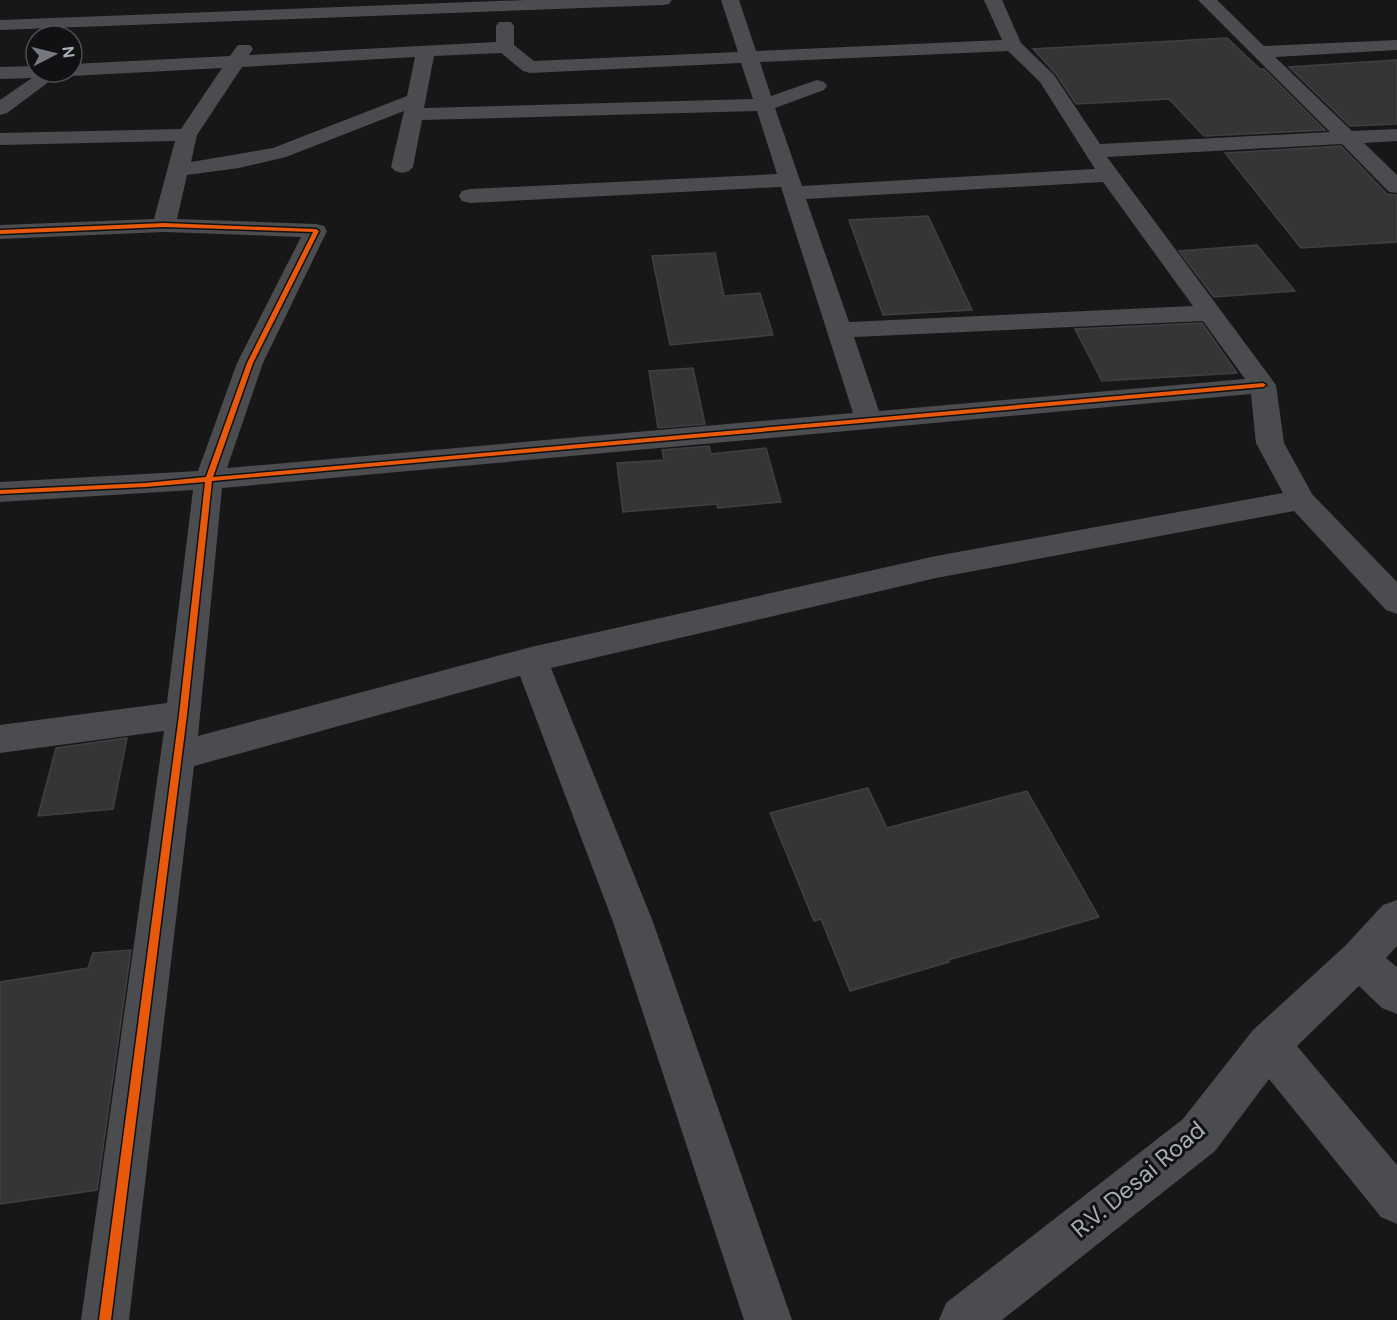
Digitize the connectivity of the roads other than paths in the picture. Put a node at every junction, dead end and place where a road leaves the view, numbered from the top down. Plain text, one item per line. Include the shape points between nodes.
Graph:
1 (663, 0) edge
2 (730, 0) edge
3 (993, 0) edge
4 (1207, 0) edge
5 (505, 3) edge
6 (262, 8) edge
7 (0, 25) edge
8 (1013, 45) junction
9 (1397, 45) edge
10 (506, 47) junction
11 (426, 51) junction
12 (1259, 52) junction
13 (749, 58) junction
14 (237, 61) junction
15 (84, 69) edge
16 (24, 72) edge
17 (0, 73) edge
18 (36, 84) edge
19 (817, 86) dead end
20 (765, 105) junction
21 (414, 106) junction
22 (0, 109) edge
23 (187, 135) junction
24 (1397, 135) edge
25 (1346, 138) junction
26 (0, 139) edge
27 (1094, 151) junction
28 (402, 167) dead end
29 (180, 170) junction
30 (1109, 175) junction
31 (792, 186) junction
32 (1397, 187) edge
33 (470, 196) dead end
34 (164, 225) junction
35 (0, 232) edge
36 (1209, 313) junction
37 (839, 330) junction
38 (1263, 385) junction
39 (870, 422) junction
40 (209, 480) junction
41 (0, 492) edge
42 (1301, 500) junction
43 (1397, 602) edge
44 (531, 660) junction
45 (183, 715) junction
46 (0, 739) edge
47 (177, 756) junction
48 (1397, 918) edge
49 (1359, 959) junction
50 (1397, 994) edge
51 (1268, 1045) junction
52 (1397, 1201) edge
53 (105, 1320) edge
54 (768, 1320) edge
55 (963, 1320) edge

1 - 5 street
2 - 13 street
3 - 8 street
4 - 12 street
5 - 6 street
5 - 10 street
6 - 7 street
6 - 14 street
8 - 13 street
8 - 27 street via 1047,79
9 - 12 street
10 - 11 street
10 - 13 street via 530,67
11 - 14 street
11 - 21 street
12 - 25 street
13 - 20 street
14 - 15 street
14 - 23 street
16 - 17 street
18 - 22 street
19 - 20 street
20 - 21 street
20 - 31 street
21 - 28 street
21 - 29 street via 279,153
23 - 26 street
23 - 29 street
24 - 25 street
25 - 27 street
25 - 32 street
27 - 30 street
29 - 34 street
30 - 31 street
30 - 36 street
31 - 33 street
31 - 37 street
34 - 35 street
34 - 40 street via 316,231 250,363
36 - 37 street
36 - 38 street
37 - 39 street
38 - 39 street
38 - 42 street via 1270,443
39 - 40 street
40 - 41 street
40 - 45 street
42 - 43 street
42 - 44 street via 936,567
44 - 47 street
44 - 54 street via 633,922
45 - 46 street
45 - 47 street
47 - 53 street
48 - 49 street, R.V. Desai Road
49 - 50 street
49 - 51 street, R.V. Desai Road
51 - 52 street
51 - 55 street, R.V. Desai Road via 1199,1135

